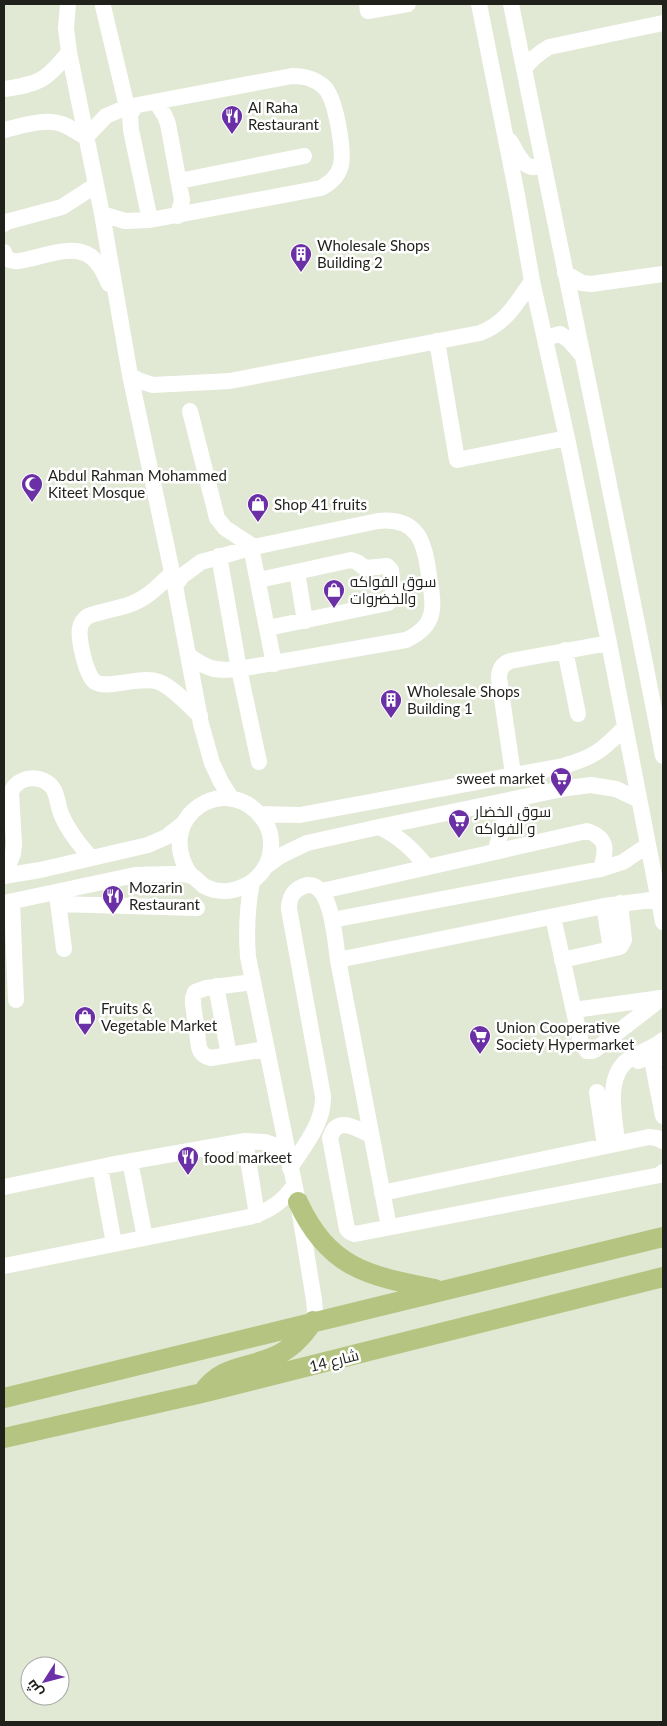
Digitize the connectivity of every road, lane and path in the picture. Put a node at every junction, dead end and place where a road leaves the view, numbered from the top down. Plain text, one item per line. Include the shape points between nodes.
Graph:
1 (68, 4) edge
2 (367, 4) edge
3 (408, 4) edge
4 (479, 4) edge
5 (511, 4) edge
6 (103, 6) dead end
7 (663, 23) edge
8 (69, 52) junction
9 (524, 69) junction
10 (4, 89) edge
11 (156, 102) junction
12 (131, 107) junction
13 (4, 130) edge
14 (505, 133) junction
15 (86, 137) junction
16 (304, 156) dead end
17 (543, 164) junction
18 (179, 181) junction
19 (96, 185) junction
20 (102, 214) junction
21 (178, 216) junction
22 (150, 220) junction
23 (4, 224) edge
24 (4, 252) edge
25 (565, 273) junction
26 (663, 274) edge
27 (532, 281) junction
28 (116, 297) junction
29 (546, 341) junction
30 (437, 342) junction
31 (582, 355) junction
32 (130, 375) junction
33 (190, 411) dead end
34 (567, 438) junction
35 (253, 547) junction
36 (219, 556) junction
37 (297, 572) junction
38 (173, 580) junction
39 (258, 580) junction
40 (305, 621) junction
41 (268, 628) junction
42 (609, 643) junction
43 (566, 650) junction
44 (188, 656) junction
45 (274, 664) junction
46 (239, 669) junction
47 (578, 714) dead end
48 (200, 716) junction
49 (625, 727) junction
50 (663, 756) edge
51 (259, 762) dead end
52 (513, 774) junction
53 (522, 797) junction
54 (232, 798) junction
55 (639, 800) junction
56 (260, 814) junction
57 (184, 823) junction
58 (378, 827) junction
59 (648, 845) junction
60 (496, 851) junction
61 (90, 858) junction
62 (265, 867) junction
63 (427, 867) junction
64 (601, 869) junction
65 (4, 876) edge
66 (191, 876) junction
67 (252, 882) junction
68 (322, 891) junction
69 (57, 898) junction
70 (659, 899) junction
71 (8, 902) edge
72 (612, 905) junction
73 (197, 908) dead end
74 (553, 917) junction
75 (332, 920) junction
76 (663, 922) edge
77 (64, 949) dead end
78 (338, 960) junction
79 (562, 960) junction
80 (9, 980) edge
81 (253, 982) junction
82 (216, 986) junction
83 (662, 997) edge
84 (16, 1000) dead end
85 (574, 1010) junction
86 (663, 1040) edge
87 (266, 1049) junction
88 (229, 1056) junction
89 (658, 1062) edge
90 (597, 1092) dead end
91 (663, 1116) edge
92 (371, 1135) junction
93 (661, 1135) edge
94 (245, 1141) junction
95 (617, 1144) junction
96 (286, 1149) junction
97 (130, 1162) junction
98 (100, 1167) junction
99 (290, 1168) junction
100 (663, 1172) edge
101 (4, 1187) edge
102 (382, 1193) junction
103 (296, 1194) junction
104 (257, 1215) junction
105 (389, 1227) junction
106 (663, 1237) edge
107 (145, 1238) junction
108 (114, 1244) junction
109 (4, 1266) edge
110 (663, 1277) edge
111 (442, 1290) junction
112 (313, 1321) junction
113 (202, 1393) junction
114 (4, 1398) edge
115 (4, 1438) edge

1 - 8 street
2 - 3 street via 368,11
4 - 14 street
5 - 9 street
6 - 12 street
7 - 9 street via 549,47 539,52
8 - 10 street via 52,74 39,82
8 - 15 street
9 - 17 street
11 - 12 street
11 - 18 street via 168,124
11 - 21 street via 304,76 325,88 336,110 341,166 330,183 321,188
12 - 15 street via 106,116
12 - 22 street via 130,130
13 - 15 street via 50,122
14 - 17 street via 524,163 533,168
14 - 27 street
15 - 19 street
16 - 18 street
17 - 25 street
18 - 21 street via 182,200
19 - 20 street
19 - 23 street via 62,207
20 - 22 street via 124,221
20 - 28 street
21 - 22 street
24 - 28 street via 6,258 16,262 64,251 88,254 98,262
25 - 26 street via 582,283 591,284
25 - 31 street
27 - 29 street
27 - 30 street via 504,319 493,328
28 - 32 street
29 - 31 street via 554,334 560,334
29 - 34 street
30 - 32 street via 223,382 153,385
30 - 34 street via 457,460
31 - 50 street
32 - 38 street
33 - 35 street via 217,518 225,528
34 - 42 street
35 - 36 street
35 - 39 street
35 - 45 street via 391,520 414,530 426,552 434,603 432,615 417,635 393,644
36 - 38 street via 201,562
36 - 46 street
37 - 39 street
37 - 40 street
37 - 40 street via 351,560 365,568 384,566 390,570 394,596 388,603
38 - 44 street
38 - 48 street via 132,604 83,620 80,633 87,671 94,682 100,684 138,680 158,682
39 - 41 street
40 - 41 street
41 - 45 street
42 - 43 street
42 - 49 street
43 - 47 street
43 - 52 street via 510,661 499,672
44 - 46 street via 212,669
44 - 48 street
45 - 46 street
46 - 51 street
48 - 54 street via 212,764
49 - 52 street via 606,747 586,759
49 - 55 street
52 - 56 street via 300,815
53 - 55 street via 591,785 616,789
53 - 58 street
53 - 60 street via 507,816
54 - 56 street
54 - 57 street via 217,798 204,803
55 - 59 street
56 - 62 street via 271,840
57 - 61 street via 148,846
57 - 66 street via 179,851
58 - 62 street via 307,844
58 - 63 street via 400,838
59 - 64 street via 623,862
59 - 70 street
60 - 63 street
60 - 64 street via 588,830 602,840 605,848
61 - 65 street
61 - 65 street via 66,824 54,790 40,778 24,780 13,786 11,793 14,843
62 - 67 street
63 - 68 street
64 - 75 street
66 - 67 street via 205,886 220,890 237,889
66 - 69 street via 135,875
67 - 81 street via 246,932
68 - 75 street
68 - 99 street via 316,887 302,887 289,902 323,1096 321,1117
69 - 71 street
69 - 73 street
69 - 77 street
70 - 72 street
70 - 76 street
71 - 80 street
72 - 74 street
72 - 79 street via 611,949
74 - 78 street
74 - 79 street
75 - 78 street
78 - 92 street
79 - 85 street
80 - 84 street
81 - 82 street
81 - 87 street
82 - 88 street
82 - 88 street via 200,989 193,998 198,1047 205,1057
83 - 85 street
83 - 85 street via 592,1051 587,1051 581,1043
86 - 95 street via 631,1057 616,1074 613,1086
87 - 88 street
87 - 96 street
89 - 91 street
89 - 95 street via 659,1057 646,1058 626,1072 621,1083
90 - 95 street
92 - 102 street
92 - 105 street via 342,1124 336,1127 330,1138 346,1224 355,1234
93 - 95 street
94 - 96 street via 265,1142
94 - 97 street
94 - 104 street
95 - 102 street
96 - 99 street
97 - 98 street
97 - 107 street
98 - 101 street
98 - 108 street
99 - 103 street
100 - 105 street
102 - 105 street
103 - 104 street
103 - 111 main road via 306,1219 327,1247 356,1268 375,1276
103 - 112 street via 314,1300
104 - 107 street
106 - 111 main road
107 - 108 street
108 - 109 street
110 - 113 main road, شارع 14
111 - 112 main road
112 - 113 main road via 300,1339 283,1352 221,1374
112 - 114 main road
113 - 115 main road, شارع 14

